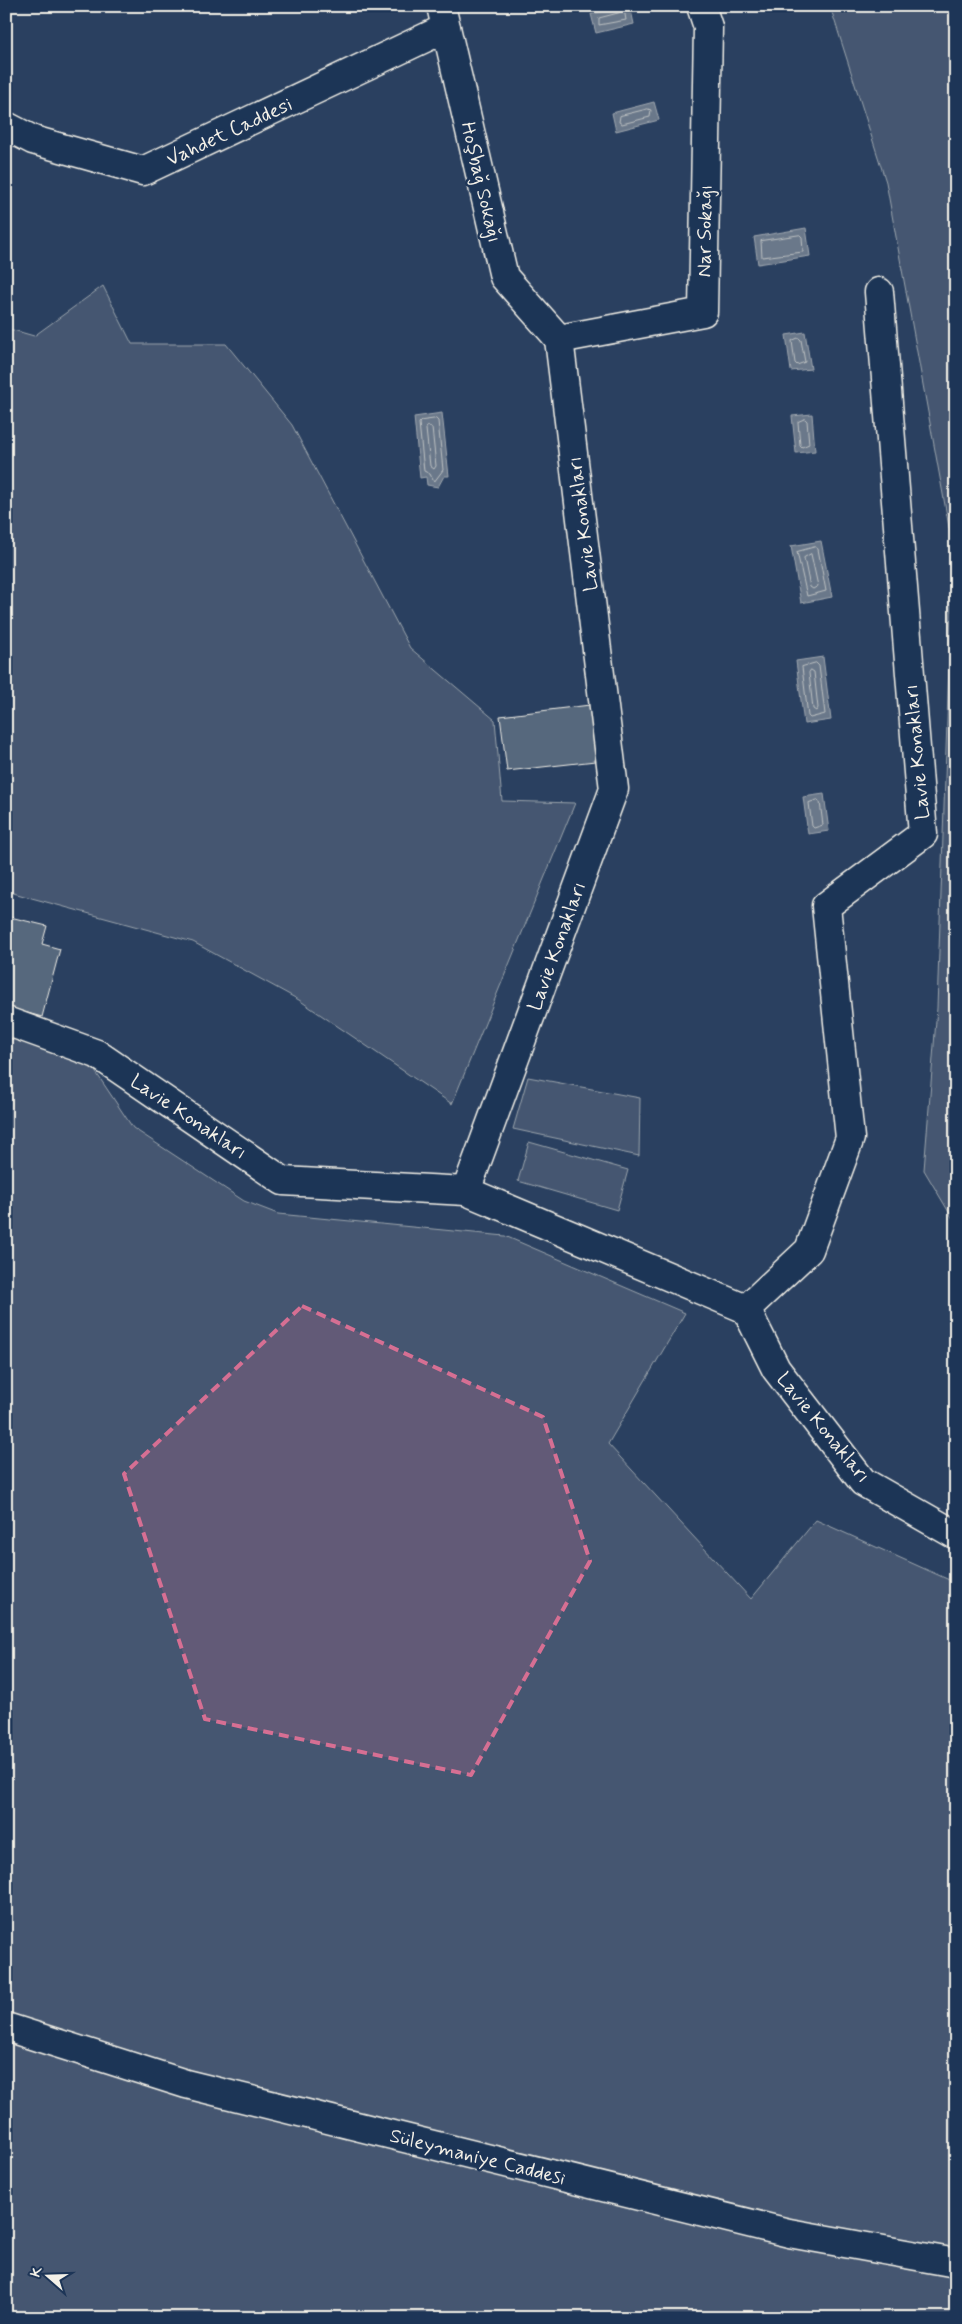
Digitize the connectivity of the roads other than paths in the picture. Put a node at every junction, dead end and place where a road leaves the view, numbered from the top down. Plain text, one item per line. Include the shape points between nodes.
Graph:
1 (702, 6) edge
2 (444, 17) edge
3 (6, 126) edge
4 (879, 292) dead end
5 (559, 339) junction
6 (6, 1021) edge
7 (466, 1191) junction
8 (746, 1308) junction
9 (956, 1535) edge
10 (6, 2027) edge
11 (956, 2263) edge

1 - 5 street, Nar Sokağı via 708,27 702,312
2 - 3 street, Vahdet Caddesi via 143,171 33,140
2 - 5 street, Hoşbağ Sokağı via 504,277
4 - 8 street, Lavie Konakları via 923,834 826,906 850,1138 809,1250
5 - 7 street, Lavie Konakları via 614,789
6 - 7 street, Lavie Konakları via 96,1054 283,1180
7 - 8 street, Lavie Konakları
8 - 9 street, Lavie Konakları via 776,1369 863,1482
10 - 11 street, Süleymaniye Caddesi via 186,2084 789,2233

